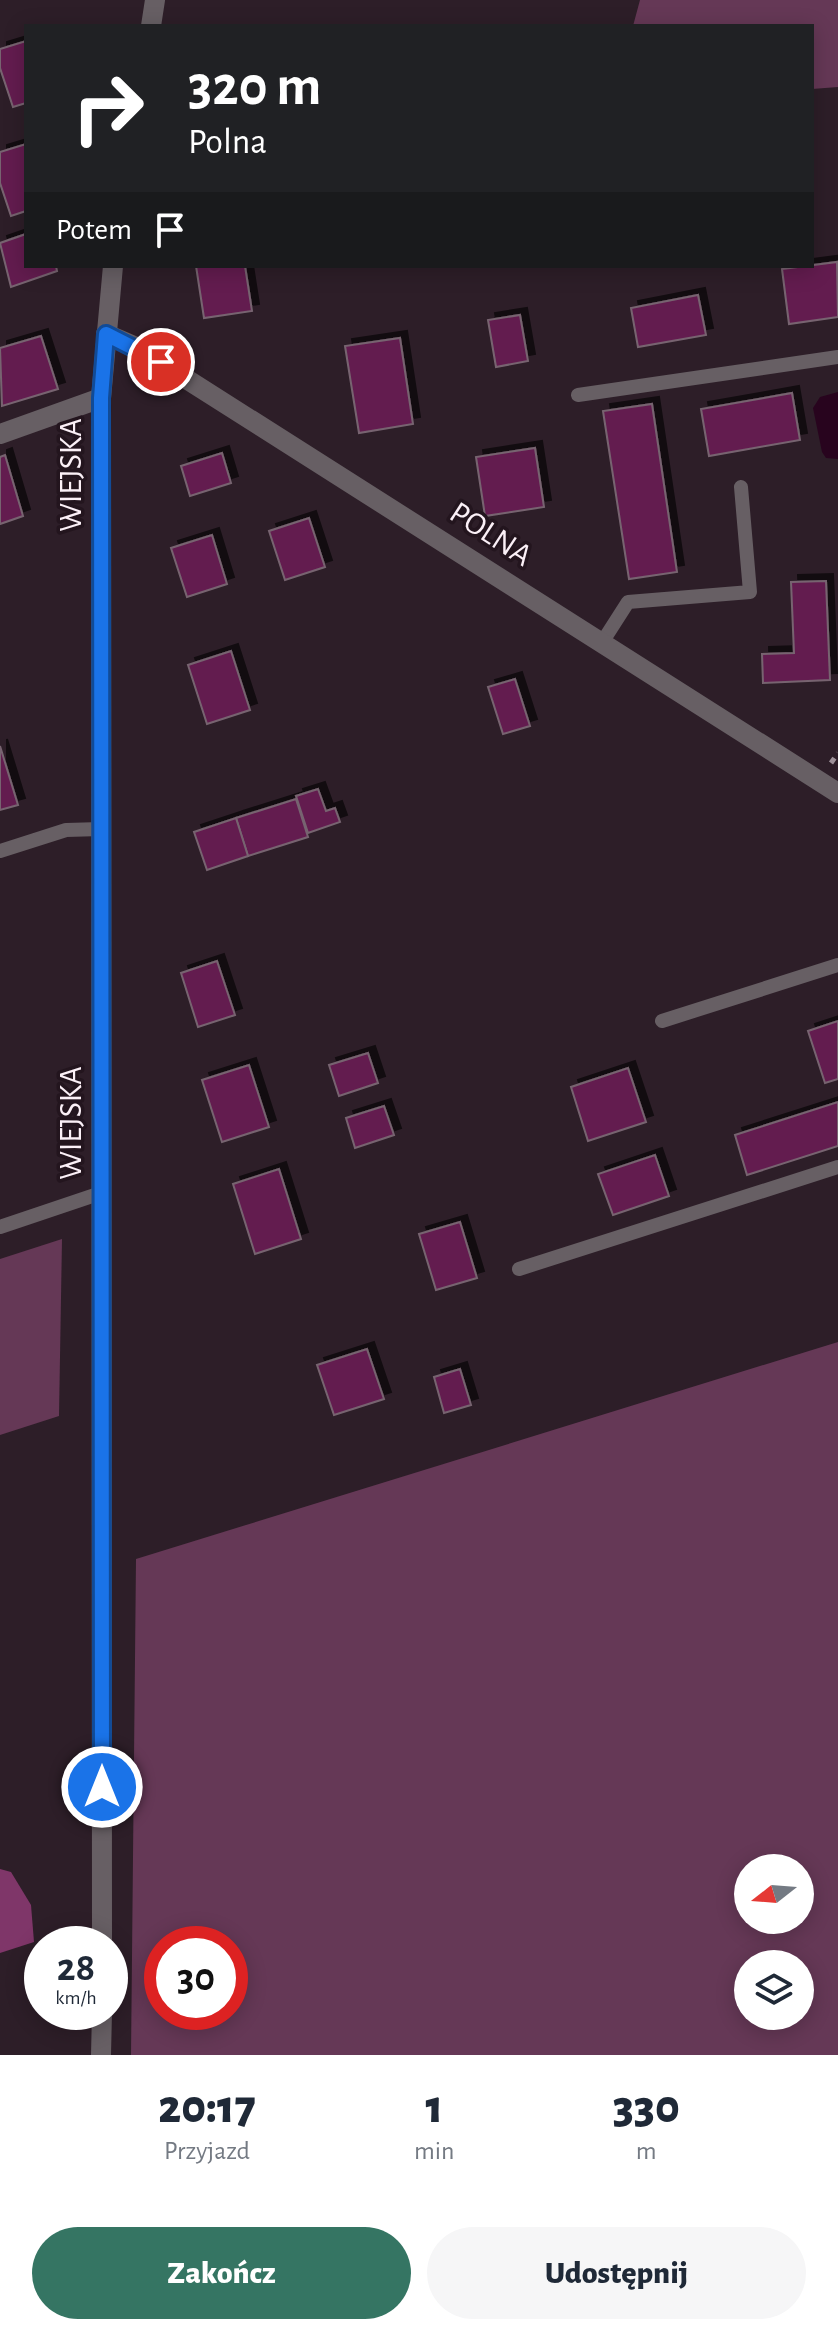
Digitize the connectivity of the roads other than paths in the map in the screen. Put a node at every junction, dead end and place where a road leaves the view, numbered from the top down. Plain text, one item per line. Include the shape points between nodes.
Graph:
1 (155, 0) edge
2 (151, 24) edge
3 (113, 268) edge
4 (106, 334) junction
5 (838, 357) edge
6 (578, 395) dead end
7 (101, 398) junction
8 (0, 434) edge
9 (741, 487) dead end
10 (603, 641) junction
11 (838, 793) edge
12 (101, 829) junction
13 (0, 851) edge
14 (838, 965) edge
15 (662, 1021) dead end
16 (838, 1167) edge
17 (101, 1193) junction
18 (0, 1227) edge
19 (519, 1269) dead end
20 (102, 1926) edge
21 (102, 2030) edge
22 (101, 2055) edge

1 - 2 street
3 - 4 street, WIEJSKA
4 - 7 street, WIEJSKA
4 - 10 street, POLNA via 149,355
5 - 6 lane
7 - 8 street, WIEJSKA
7 - 12 street, WIEJSKA
9 - 10 lane via 750,592 628,602
10 - 11 street, POLNA
12 - 13 lane via 66,830
12 - 17 street, WIEJSKA
14 - 15 lane
16 - 19 lane
17 - 18 lane
17 - 20 street, WIEJSKA
21 - 22 street

